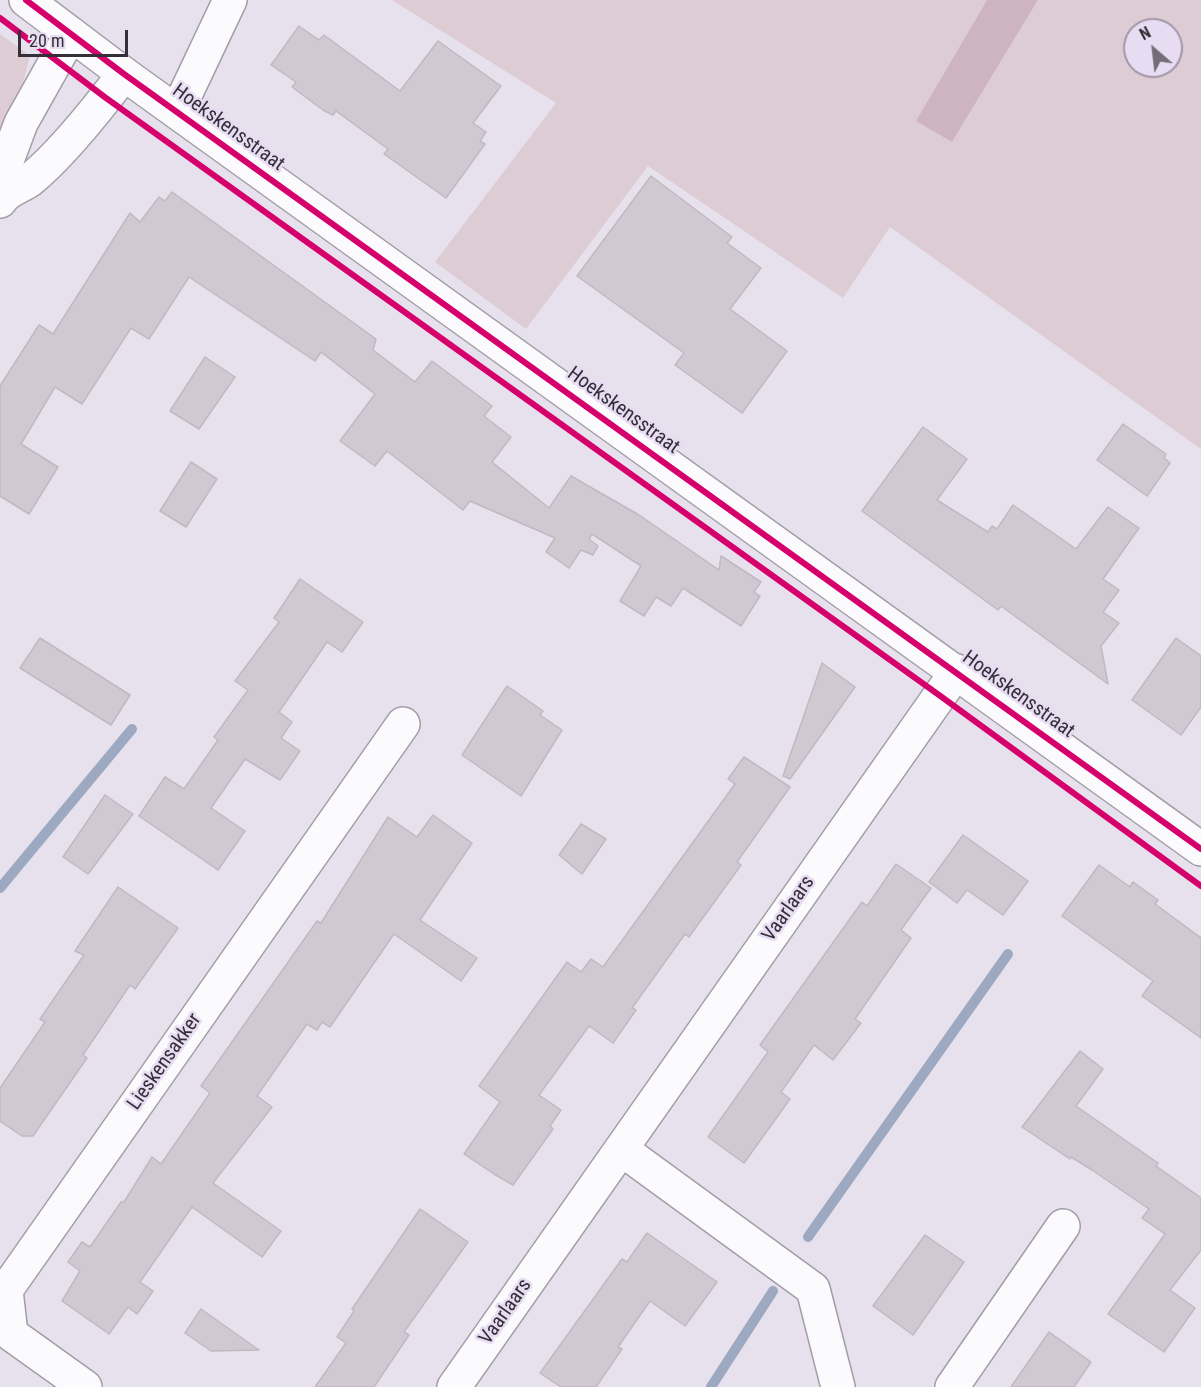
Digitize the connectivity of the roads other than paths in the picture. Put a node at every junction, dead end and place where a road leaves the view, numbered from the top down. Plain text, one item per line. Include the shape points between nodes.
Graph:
1 (26, 0) edge
2 (230, 0) edge
3 (71, 34) junction
4 (124, 74) junction
5 (177, 112) junction
6 (3, 197) edge
7 (957, 671) junction
8 (403, 724) dead end
9 (1201, 849) edge
10 (621, 1149) junction
11 (1063, 1226) dead end
12 (85, 1387) edge
13 (454, 1387) edge
14 (838, 1387) edge
15 (952, 1387) edge

1 - 3 street, Hoekskensstraat
2 - 5 street
3 - 4 street, Hoekskensstraat
3 - 6 street via 21,123 4,166
4 - 5 street, Hoekskensstraat
4 - 6 street via 29,181
5 - 7 street, Hoekskensstraat
7 - 9 street, Hoekskensstraat
7 - 10 street, Vaarlaars
8 - 12 street, Lieskensakker via 6,1290 11,1334
10 - 13 street, Vaarlaars
10 - 14 street via 813,1289
11 - 15 street

